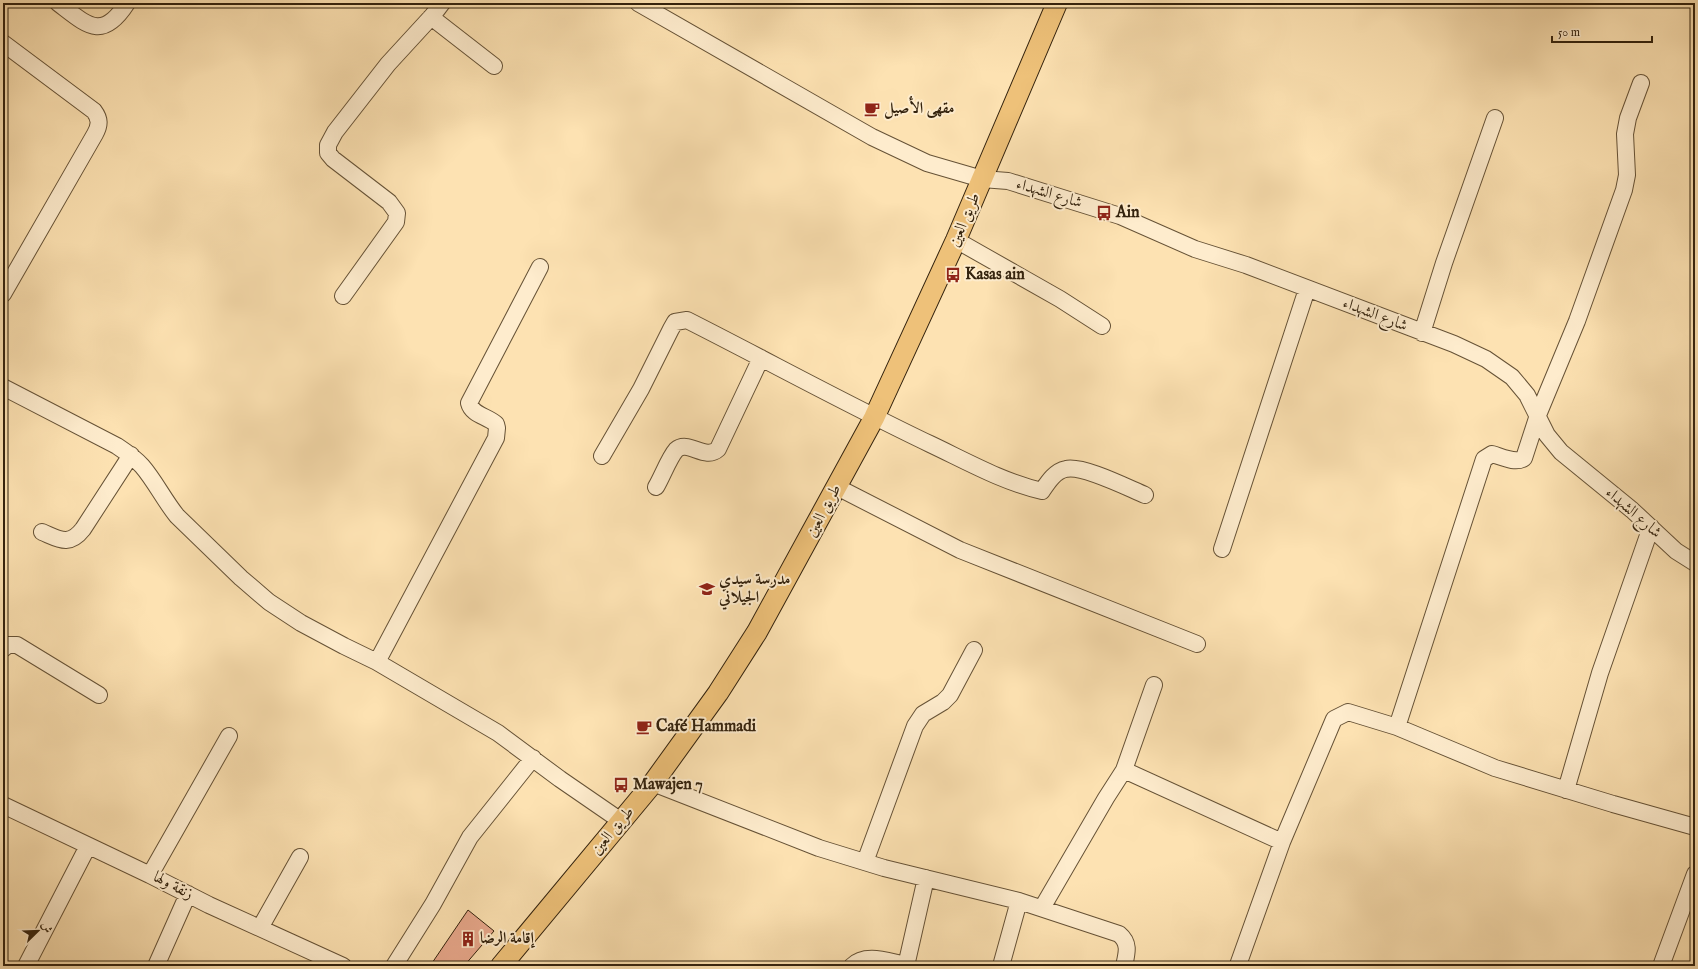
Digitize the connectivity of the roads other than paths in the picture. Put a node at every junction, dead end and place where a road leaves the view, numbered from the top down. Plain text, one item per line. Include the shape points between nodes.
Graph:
1 (58, 3) edge
2 (128, 3) edge
3 (442, 3) edge
4 (638, 3) edge
5 (1057, 3) edge
6 (431, 17) junction
7 (3, 43) edge
8 (494, 66) dead end
9 (1641, 83) dead end
10 (1495, 118) dead end
11 (982, 179) junction
12 (956, 240) junction
13 (540, 266) dead end
14 (1307, 289) junction
15 (3, 294) edge
16 (343, 296) dead end
17 (1102, 326) dead end
18 (1422, 333) junction
19 (761, 358) junction
20 (3, 387) edge
21 (1538, 415) junction
22 (874, 418) junction
23 (131, 456) junction
24 (602, 456) dead end
25 (837, 486) junction
26 (656, 487) dead end
27 (1145, 495) dead end
28 (1651, 527) junction
29 (42, 532) dead end
30 (1222, 549) dead end
31 (1695, 563) edge
32 (1197, 644) dead end
33 (3, 650) edge
34 (974, 650) dead end
35 (377, 662) junction
36 (1154, 685) dead end
37 (99, 695) dead end
38 (1396, 727) junction
39 (230, 736) dead end
40 (533, 758) junction
41 (1124, 770) junction
42 (653, 783) junction
43 (1566, 790) junction
44 (3, 805) edge
45 (621, 821) junction
46 (1695, 827) edge
47 (1282, 842) junction
48 (88, 846) junction
49 (300, 857) dead end
50 (865, 862) junction
51 (1695, 874) edge
52 (150, 875) junction
53 (926, 878) junction
54 (188, 894) junction
55 (1019, 901) junction
56 (1042, 908) junction
57 (260, 928) junction
58 (1238, 965) edge
59 (26, 966) edge
60 (156, 966) edge
61 (343, 966) edge
62 (394, 966) edge
63 (501, 966) edge
64 (852, 966) edge
65 (906, 966) edge
66 (1001, 966) edge
67 (1124, 966) edge
68 (1661, 966) edge

1 - 2 street via 84,22 101,27 118,16
3 - 6 street
4 - 11 street, شارع الشهداء via 896,149 927,163
5 - 11 main road, طريق العين
6 - 8 street
6 - 16 street via 388,64 335,132 328,145 328,153 333,159 390,202 397,213 396,222
7 - 15 street via 94,110 99,124
9 - 21 street via 1625,134 1627,175 1624,190 1577,320
10 - 18 street
11 - 12 main road, طريق العين
11 - 14 street, شارع الشهداء via 1008,181 1120,216 1195,249 1246,265
12 - 17 street
12 - 22 main road, طريق العين
13 - 35 street via 469,403 474,412 496,424 496,438
14 - 18 street, شارع الشهداء
14 - 30 street
18 - 21 street, شارع الشهداء via 1486,359 1512,377 1527,395
19 - 22 street
19 - 24 street via 687,320 675,322 641,390
19 - 26 street via 718,448 708,453 685,447 679,448
20 - 23 street via 117,446
21 - 28 street, شارع الشهداء via 1547,435 1561,452
21 - 38 street via 1524,458 1512,460 1492,454 1484,459
22 - 25 main road, طريق العين
22 - 27 street via 1026,487 1042,491 1058,473 1073,468
23 - 29 street via 75,538 66,541
23 - 35 street via 147,472 177,516 255,590 301,623
25 - 32 street via 960,550
25 - 42 main road, طريق العين via 757,632 718,693
28 - 31 street, شارع الشهداء via 1676,551
28 - 43 street via 1600,673
33 - 37 street via 8,645 17,645
34 - 50 street via 950,695 944,702 923,714 915,726
35 - 40 street via 498,733
36 - 41 street
38 - 43 street via 1495,768
38 - 47 street via 1348,712 1334,719
39 - 52 street
40 - 45 street
40 - 62 street via 470,837 437,897
41 - 47 street
41 - 56 street
42 - 45 main road, طريق العين
42 - 50 street via 807,844
43 - 46 street
44 - 48 street, زنقة ولها
45 - 63 main road, طريق العين
47 - 58 street
48 - 52 street, زنقة ولها
48 - 59 street
49 - 57 street
50 - 53 street
51 - 68 street
52 - 54 street, زنقة ولها
53 - 55 street
53 - 65 street
54 - 57 street, زنقة ولها
54 - 60 street
55 - 56 street
55 - 66 street
56 - 67 street via 1119,934 1125,939 1128,952
57 - 61 street, زنقة ولها
64 - 65 street via 860,960 869,958

